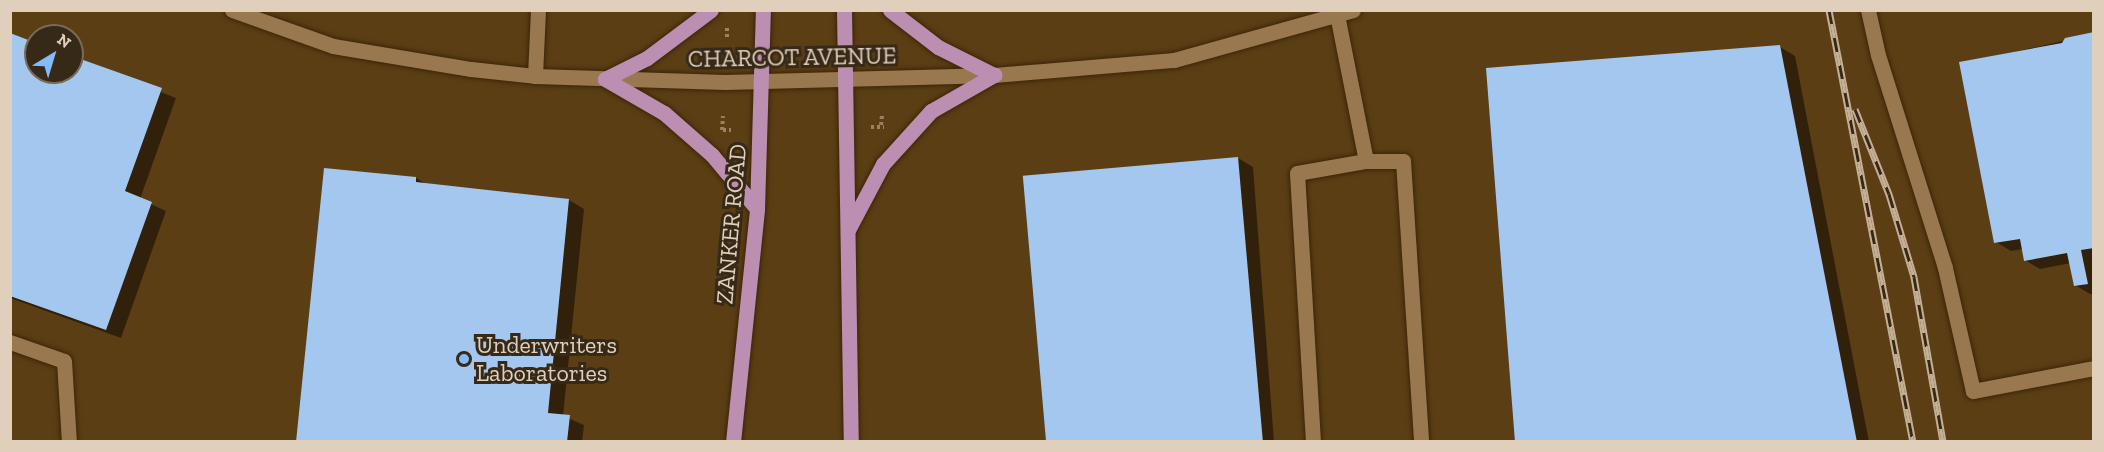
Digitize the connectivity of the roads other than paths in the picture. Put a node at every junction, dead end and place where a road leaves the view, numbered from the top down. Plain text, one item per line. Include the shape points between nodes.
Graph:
1 (232, 10) edge
2 (538, 10) edge
3 (711, 10) edge
4 (763, 10) edge
5 (844, 10) edge
6 (890, 10) edge
7 (1353, 10) edge
8 (1868, 10) edge
9 (1337, 15) junction
10 (994, 75) junction
11 (535, 76) junction
12 (605, 79) junction
13 (844, 80) junction
14 (763, 81) junction
15 (1366, 161) junction
16 (757, 209) junction
17 (846, 232) junction
18 (10, 342) edge
19 (2094, 368) edge
20 (69, 441) edge
21 (733, 441) edge
22 (851, 441) edge
23 (1313, 441) edge
24 (1420, 441) edge

1 - 11 main road, CHARCOT AVENUE via 333,46
2 - 11 main road
3 - 12 main road via 647,58
4 - 14 main road, ZANKER ROAD
5 - 13 main road
6 - 10 main road via 938,47
7 - 9 main road, CHARCOT AVENUE
8 - 19 main road via 1878,55 1945,268 1972,391
9 - 10 main road, CHARCOT AVENUE via 1174,60
9 - 15 main road
10 - 13 main road, CHARCOT AVENUE
10 - 17 main road via 931,111 883,164
11 - 12 main road, CHARCOT AVENUE
12 - 14 main road, CHARCOT AVENUE
12 - 16 main road via 663,113 712,155
13 - 14 main road, CHARCOT AVENUE
13 - 17 main road
14 - 16 main road, ZANKER ROAD
15 - 23 main road via 1297,173
15 - 24 main road via 1403,161
16 - 21 main road, ZANKER ROAD
17 - 22 main road
18 - 20 main road via 64,361

